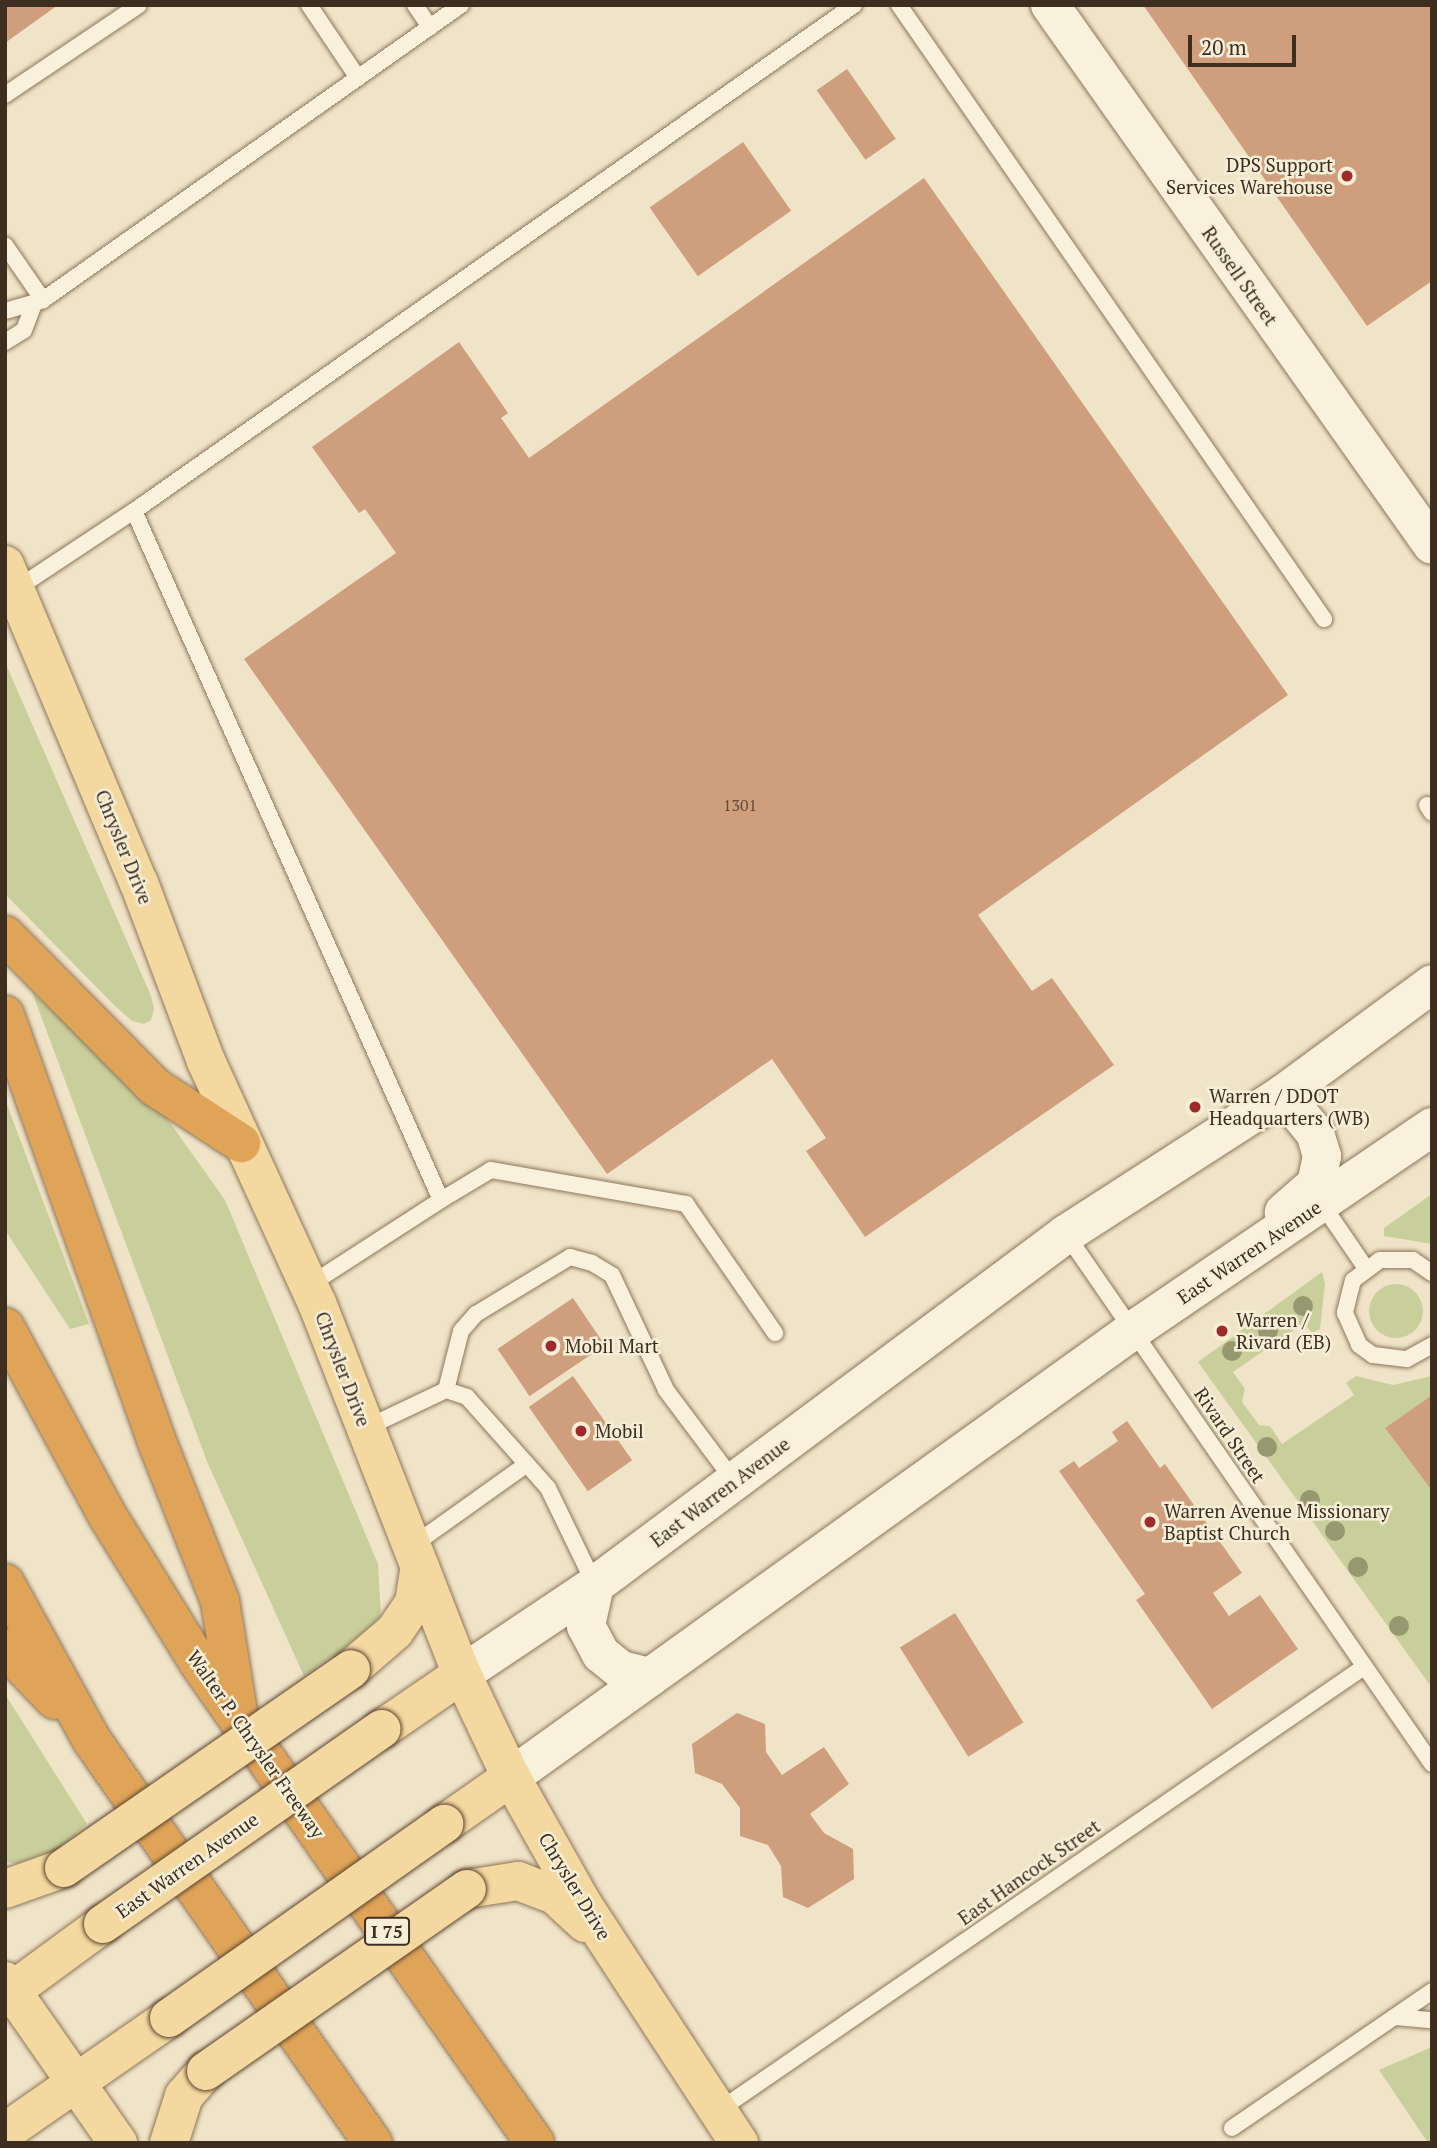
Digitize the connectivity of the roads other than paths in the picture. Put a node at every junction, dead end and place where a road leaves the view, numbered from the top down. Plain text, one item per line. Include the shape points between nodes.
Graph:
1 (139, 5) edge
2 (309, 5) edge
3 (415, 5) edge
4 (461, 5) edge
5 (854, 5) edge
6 (900, 5) edge
7 (1050, 5) edge
8 (430, 27) junction
9 (358, 78) junction
10 (5, 95) edge
11 (5, 245) edge
12 (38, 303) junction
13 (5, 311) edge
14 (5, 342) edge
15 (134, 511) junction
16 (1432, 545) edge
17 (10, 577) edge
18 (1324, 619) dead end
19 (5, 935) edge
20 (1432, 984) edge
21 (5, 1015) edge
22 (1283, 1094) junction
23 (1432, 1127) edge
24 (241, 1143) junction
25 (441, 1200) junction
26 (1322, 1203) junction
27 (1066, 1234) junction
28 (1365, 1267) junction
29 (1432, 1273) edge
30 (308, 1286) junction
31 (1195, 1288) junction
32 (5, 1328) edge
33 (1132, 1331) junction
34 (775, 1334) dead end
35 (1432, 1345) edge
36 (446, 1390) junction
37 (366, 1427) junction
38 (527, 1464) junction
39 (734, 1481) junction
40 (416, 1556) junction
41 (5, 1583) edge
42 (595, 1585) junction
43 (5, 1648) edge
44 (1364, 1667) junction
45 (462, 1674) junction
46 (650, 1677) junction
47 (239, 1719) junction
48 (91, 1738) junction
49 (1429, 1755) edge
50 (512, 1777) junction
51 (5, 1889) edge
52 (610, 1945) junction
53 (8, 1990) edge
54 (1432, 1991) edge
55 (1395, 2017) junction
56 (1432, 2020) edge
57 (76, 2082) junction
58 (718, 2111) junction
59 (1232, 2128) dead end
60 (5, 2132) edge
61 (118, 2143) edge
62 (169, 2143) edge
63 (373, 2143) edge
64 (535, 2143) edge
65 (739, 2143) edge

1 - 10 lane
2 - 9 lane
3 - 8 lane
4 - 8 lane
5 - 15 lane
6 - 18 lane
7 - 16 main road, Russell Street
8 - 9 lane
9 - 12 lane
11 - 12 lane
12 - 13 lane
12 - 14 lane via 24,330
15 - 17 lane
15 - 25 lane
17 - 24 main road, Chrysler Drive via 139,883
19 - 24 highway via 155,1087
20 - 22 main road, East Warren Avenue
21 - 47 highway via 159,1447 220,1601
22 - 27 main road, East Warren Avenue
22 - 31 main road via 1315,1133 1322,1156 1316,1184
23 - 26 main road, East Warren Avenue
24 - 30 main road, Chrysler Drive
25 - 30 lane
25 - 34 lane via 491,1170 686,1204
26 - 28 lane
26 - 31 main road, East Warren Avenue
27 - 33 lane, Rivard Street
27 - 39 main road, East Warren Avenue
28 - 29 lane via 1396,1258 1413,1261
28 - 35 lane via 1346,1296 1345,1313 1359,1345 1390,1360 1407,1359
30 - 37 main road, Chrysler Drive
31 - 33 main road, East Warren Avenue
32 - 47 highway, Walter P. Chrysler Freeway / I 75 via 107,1516
33 - 44 lane, Rivard Street
33 - 46 main road, East Warren Avenue
36 - 37 lane
36 - 38 lane via 467,1397
36 - 39 lane via 461,1331 476,1314 570,1258 592,1263 612,1275 645,1335 666,1390
37 - 40 main road, Chrysler Drive
38 - 40 lane
38 - 42 lane via 548,1488
39 - 42 main road, East Warren Avenue
40 - 45 main road, Chrysler Drive
40 - 51 main road, bridge via 414,1603 395,1631 351,1669 64,1868
41 - 48 highway
42 - 45 main road, East Warren Avenue
42 - 46 main road via 586,1626 601,1654 621,1670
43 - 48 highway
44 - 49 lane, Rivard Street
44 - 58 lane, East Hancock Street
45 - 50 main road, Chrysler Drive
45 - 53 main road, East Warren Avenue, bridge
46 - 50 main road, East Warren Avenue
47 - 64 highway, Walter P. Chrysler Freeway / I 75
48 - 63 highway
50 - 52 main road, Chrysler Drive
50 - 57 main road, East Warren Avenue, bridge
52 - 58 main road, Chrysler Drive
52 - 62 main road, bridge via 555,1895 518,1881 467,1889 206,2071 184,2096
53 - 57 main road
54 - 55 lane
55 - 56 lane
55 - 59 lane
57 - 60 main road, East Warren Avenue
57 - 61 main road
58 - 65 main road, Chrysler Drive

